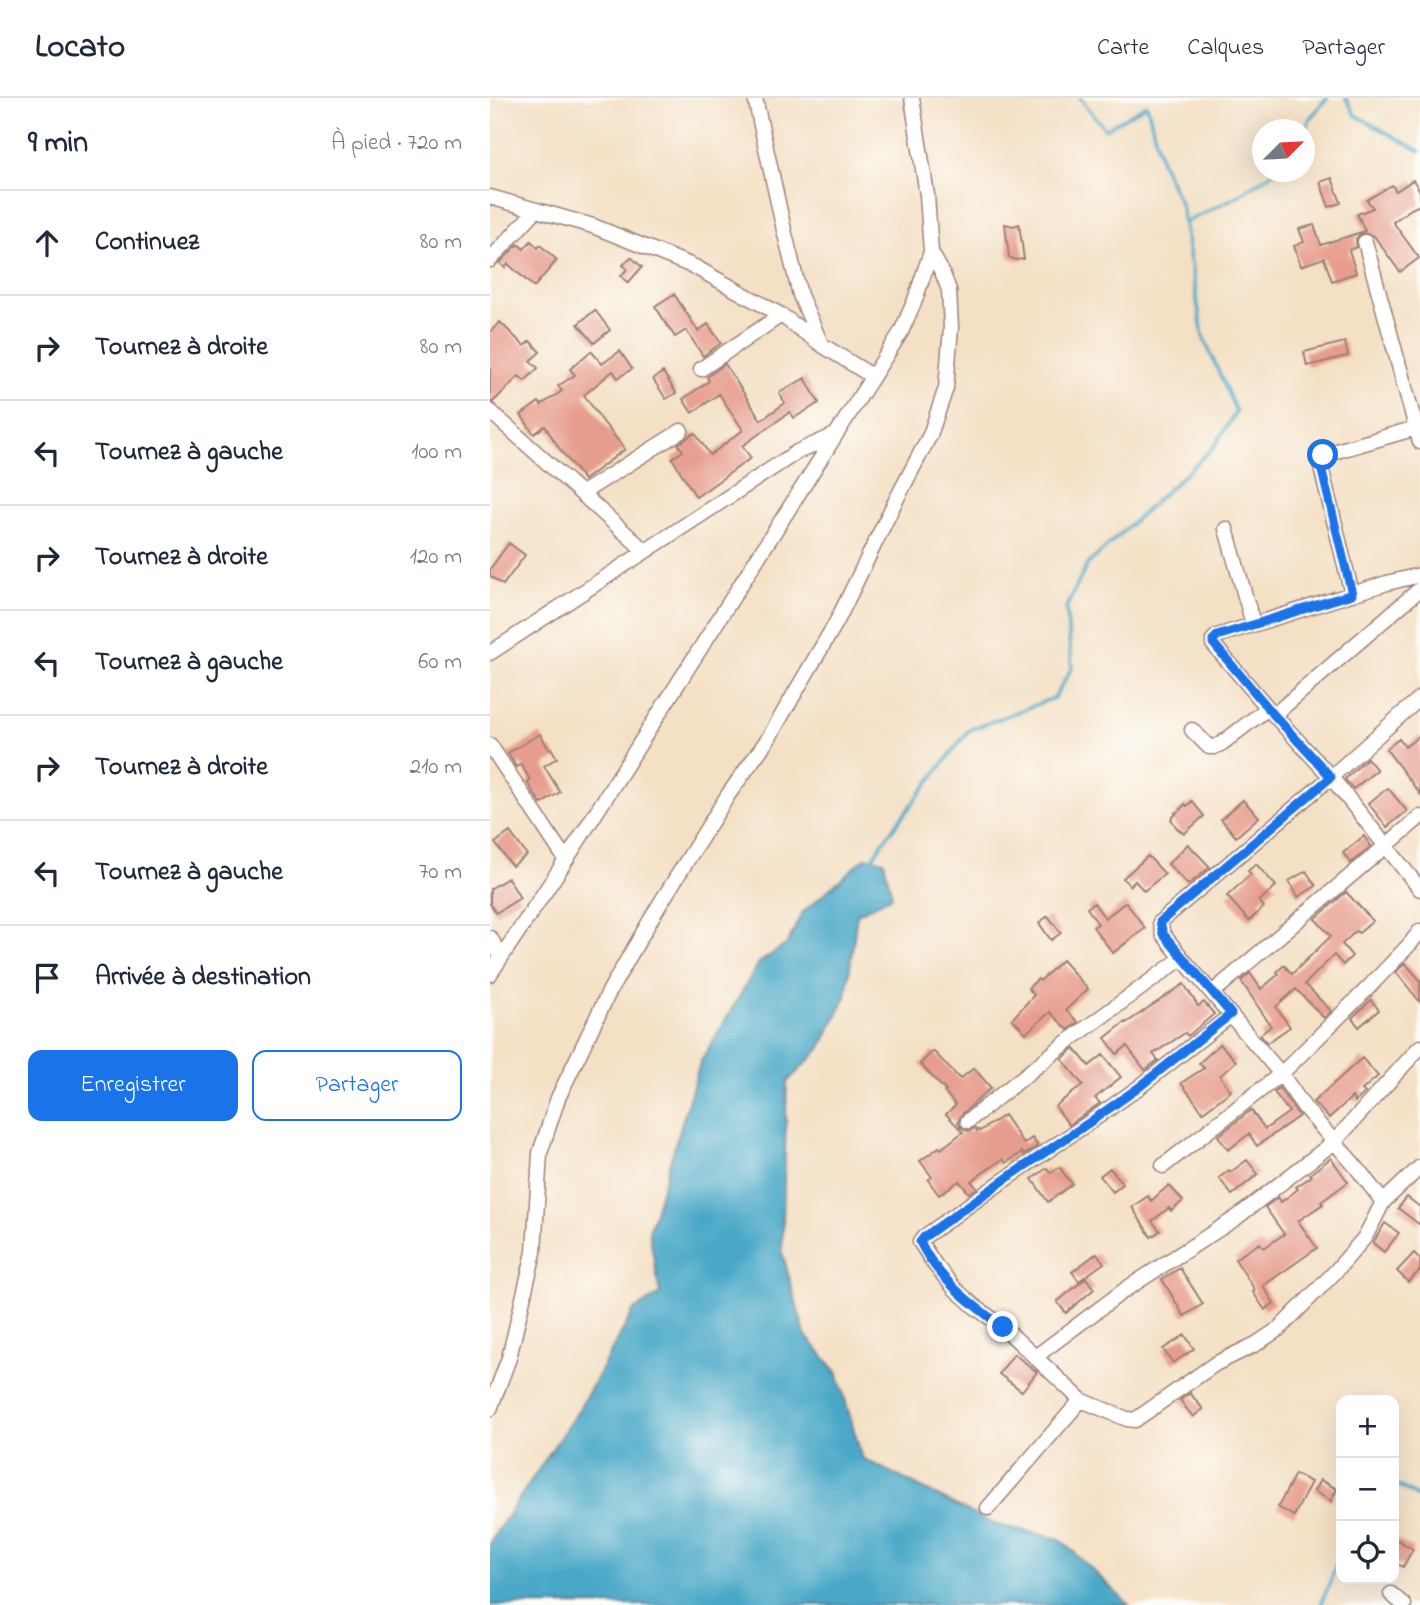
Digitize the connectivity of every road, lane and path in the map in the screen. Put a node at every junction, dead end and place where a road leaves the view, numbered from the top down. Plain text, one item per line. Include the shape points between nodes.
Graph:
1 (755, 98) edge
2 (912, 98) edge
3 (490, 197) edge
4 (536, 210) junction
5 (1364, 242) dead end
6 (931, 252) junction
7 (490, 260) edge
8 (781, 316) junction
9 (822, 345) junction
10 (701, 369) dead end
11 (872, 376) junction
12 (490, 411) edge
13 (681, 431) dead end
14 (834, 435) junction
15 (1418, 435) edge
16 (582, 493) junction
17 (1226, 528) dead end
18 (645, 551) junction
19 (1420, 575) edge
20 (1420, 589) edge
21 (1352, 594) junction
22 (1252, 624) junction
23 (490, 653) edge
24 (1420, 698) edge
25 (1271, 712) junction
26 (1192, 730) dead end
27 (490, 745) edge
28 (1331, 777) junction
29 (1420, 817) edge
30 (1387, 846) junction
31 (566, 860) junction
32 (1420, 889) edge
33 (1420, 931) edge
34 (490, 938) edge
35 (501, 956) junction
36 (1182, 958) junction
37 (490, 974) edge
38 (1212, 993) junction
39 (1231, 1014) junction
40 (1420, 1047) edge
41 (1281, 1074) junction
42 (968, 1121) dead end
43 (1334, 1142) junction
44 (1163, 1166) dead end
45 (1420, 1167) edge
46 (1383, 1202) junction
47 (1035, 1357) junction
48 (1081, 1400) junction
49 (490, 1409) edge
50 (988, 1507) dead end
51 (1391, 1594) dead end
52 (1404, 1605) edge

1 - 9 street via 800,295
2 - 6 street
3 - 4 street
4 - 7 street
4 - 8 street via 593,226 695,267
5 - 15 street
6 - 11 street via 901,332
6 - 49 street via 949,290 951,328 946,388 930,435 837,621 768,739 658,907 610,990 558,1098 540,1153 534,1252 509,1357
8 - 9 street
8 - 10 street
9 - 11 street
11 - 14 street
12 - 16 street
13 - 16 street
14 - 18 street via 797,452
14 - 31 street
15 - 21 street via 1319,459
16 - 18 street
17 - 22 street
18 - 23 street
19 - 21 street
20 - 25 street
21 - 22 street
22 - 25 street via 1217,636 1213,643
24 - 28 street
25 - 26 street via 1214,747
25 - 28 street
27 - 31 street
28 - 30 street
28 - 36 street via 1160,922 1163,934
29 - 30 street
30 - 32 street
30 - 38 street
31 - 35 street
33 - 41 street
34 - 35 street
35 - 37 street
36 - 38 street
36 - 42 street
38 - 39 street
39 - 41 street
39 - 47 street via 1138,1088 920,1242 955,1289
40 - 43 street
41 - 43 street
41 - 44 street
43 - 46 street
43 - 47 street via 1236,1218 1126,1289
45 - 46 street
46 - 48 street via 1365,1237 1335,1272 1280,1328 1256,1344 1215,1364 1135,1420
47 - 48 street
48 - 50 street
51 - 52 street

